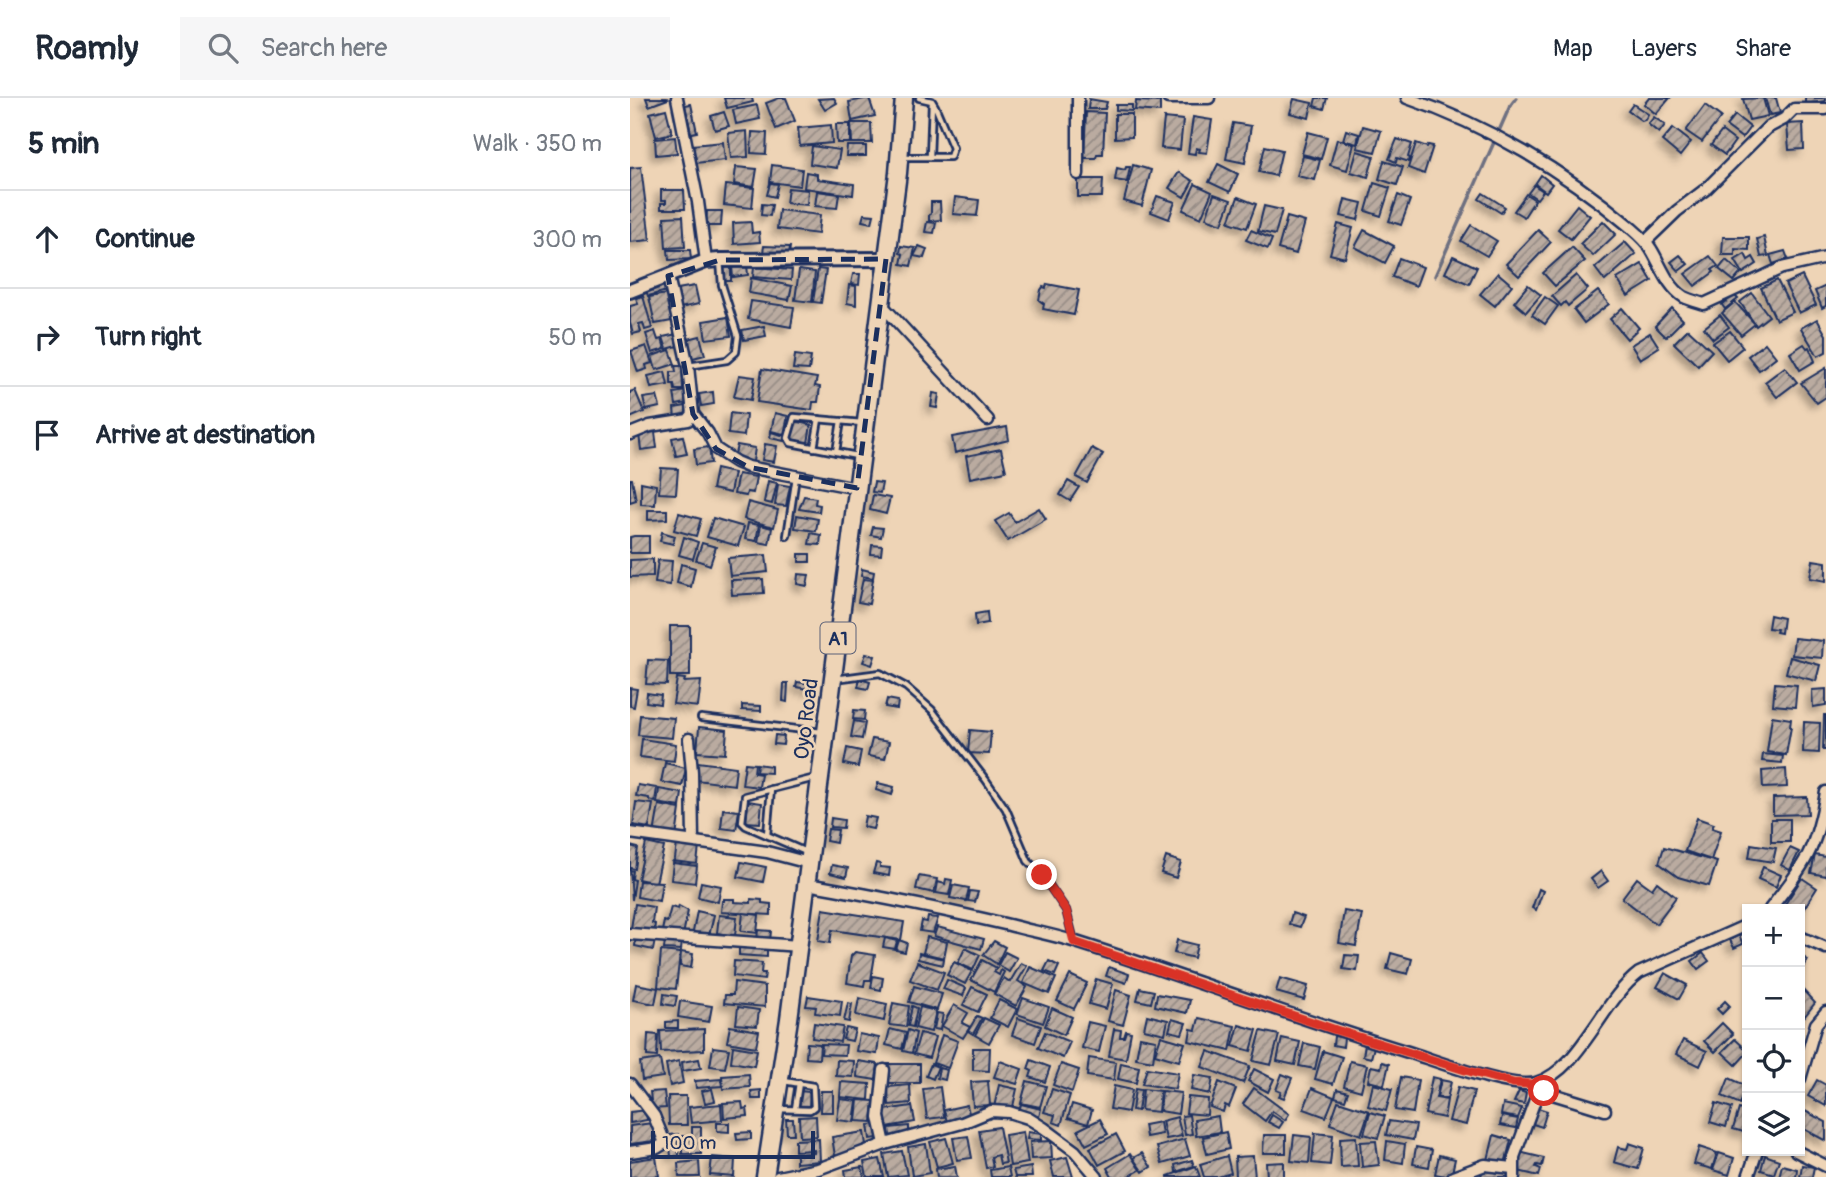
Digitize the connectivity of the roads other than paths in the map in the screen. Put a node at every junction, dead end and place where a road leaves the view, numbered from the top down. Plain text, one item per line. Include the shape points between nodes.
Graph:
1 (677, 98) edge
2 (904, 98) edge
3 (919, 98) edge
4 (1078, 98) edge
5 (1168, 98) edge
6 (1209, 98) edge
7 (1407, 98) edge
8 (1789, 98) edge
9 (932, 101) junction
10 (1794, 109) junction
11 (1826, 109) edge
12 (930, 157) junction
13 (899, 158) junction
14 (1078, 174) dead end
15 (1646, 241) junction
16 (1826, 258) edge
17 (886, 259) junction
18 (720, 260) junction
19 (706, 261) junction
20 (668, 276) junction
21 (630, 291) edge
22 (881, 303) junction
23 (688, 366) junction
24 (694, 414) junction
25 (819, 419) junction
26 (988, 419) dead end
27 (841, 421) junction
28 (865, 423) junction
29 (630, 434) edge
30 (814, 447) junction
31 (836, 452) junction
32 (861, 457) junction
33 (796, 476) junction
34 (857, 488) junction
35 (787, 536) dead end
36 (832, 680) junction
37 (701, 718) dead end
38 (826, 732) junction
39 (689, 740) dead end
40 (820, 776) junction
41 (771, 789) junction
42 (1826, 792) edge
43 (630, 833) edge
44 (767, 835) junction
45 (693, 841) junction
46 (809, 859) junction
47 (807, 884) junction
48 (1774, 904) edge
49 (1742, 927) edge
50 (630, 934) edge
51 (1805, 939) edge
52 (1074, 942) junction
53 (799, 946) junction
54 (1826, 948) edge
55 (1826, 1012) edge
56 (1805, 1062) edge
57 (884, 1070) dead end
58 (781, 1081) junction
59 (799, 1083) junction
60 (630, 1084) edge
61 (1535, 1087) junction
62 (777, 1109) junction
63 (795, 1109) junction
64 (1605, 1110) dead end
65 (885, 1143) junction
66 (630, 1152) edge
67 (1755, 1156) edge
68 (1805, 1156) edge
69 (1826, 1166) edge
70 (818, 1173) edge
71 (1514, 1173) edge
72 (765, 1177) edge
73 (778, 1177) edge
74 (1097, 1177) edge
75 (1453, 1177) edge
76 (1748, 1177) edge

1 - 19 street
2 - 13 highway, Oyo Road / A1
3 - 9 lane
4 - 14 street
5 - 6 street
7 - 15 street via 1514,146
8 - 10 street
9 - 12 lane
9 - 12 lane via 953,153
10 - 11 street
10 - 15 street
12 - 13 lane
13 - 17 highway, Oyo Road / A1
15 - 16 street via 1675,289 1704,304 1782,268
17 - 18 street
17 - 22 highway, Oyo Road / A1
18 - 19 street
18 - 23 lane via 722,285 737,336 736,352 727,360
19 - 20 street
20 - 21 street
20 - 23 street
22 - 26 street
22 - 28 highway, Oyo Road / A1
23 - 24 street
24 - 29 street via 688,420
24 - 33 street via 716,449 736,463
25 - 27 lane
25 - 30 lane
25 - 30 lane via 794,417 788,438 791,443
27 - 28 lane
27 - 31 lane
28 - 32 highway, Oyo Road / A1
30 - 31 lane
31 - 32 lane
32 - 34 highway, Oyo Road / A1
33 - 34 street
33 - 35 lane
34 - 36 highway, Oyo Road / A1
36 - 38 highway, Oyo Road / A1
36 - 52 lane via 880,673 906,687 932,710 1006,809 1028,861 1066,910
37 - 38 lane
38 - 40 highway, Oyo Road / A1
39 - 45 street
40 - 41 lane
40 - 46 highway, Oyo Road / A1
41 - 44 lane
41 - 44 lane via 746,796 742,822
42 - 48 street via 1811,851
43 - 45 street
44 - 46 lane
45 - 46 street
46 - 47 highway, Oyo Road / A1
47 - 52 street via 918,903
47 - 53 highway, Oyo Road / A1
49 - 61 street via 1639,973 1566,1065
50 - 53 street
51 - 54 street
52 - 61 street via 1336,1030
53 - 58 highway, Oyo Road / A1
55 - 56 street via 1816,1024
57 - 65 street via 879,1117
58 - 59 lane
58 - 62 highway, Oyo Road / A1
59 - 63 lane
59 - 63 lane via 815,1088 814,1107
60 - 66 street via 654,1116 665,1143
61 - 64 street
61 - 71 street via 1514,1157
62 - 63 lane
62 - 72 highway, Oyo Road / A1
65 - 70 street
65 - 74 street via 991,1111 1009,1112 1044,1128 1075,1151
67 - 76 street
68 - 69 street
70 - 73 street
71 - 75 street via 1485,1165

